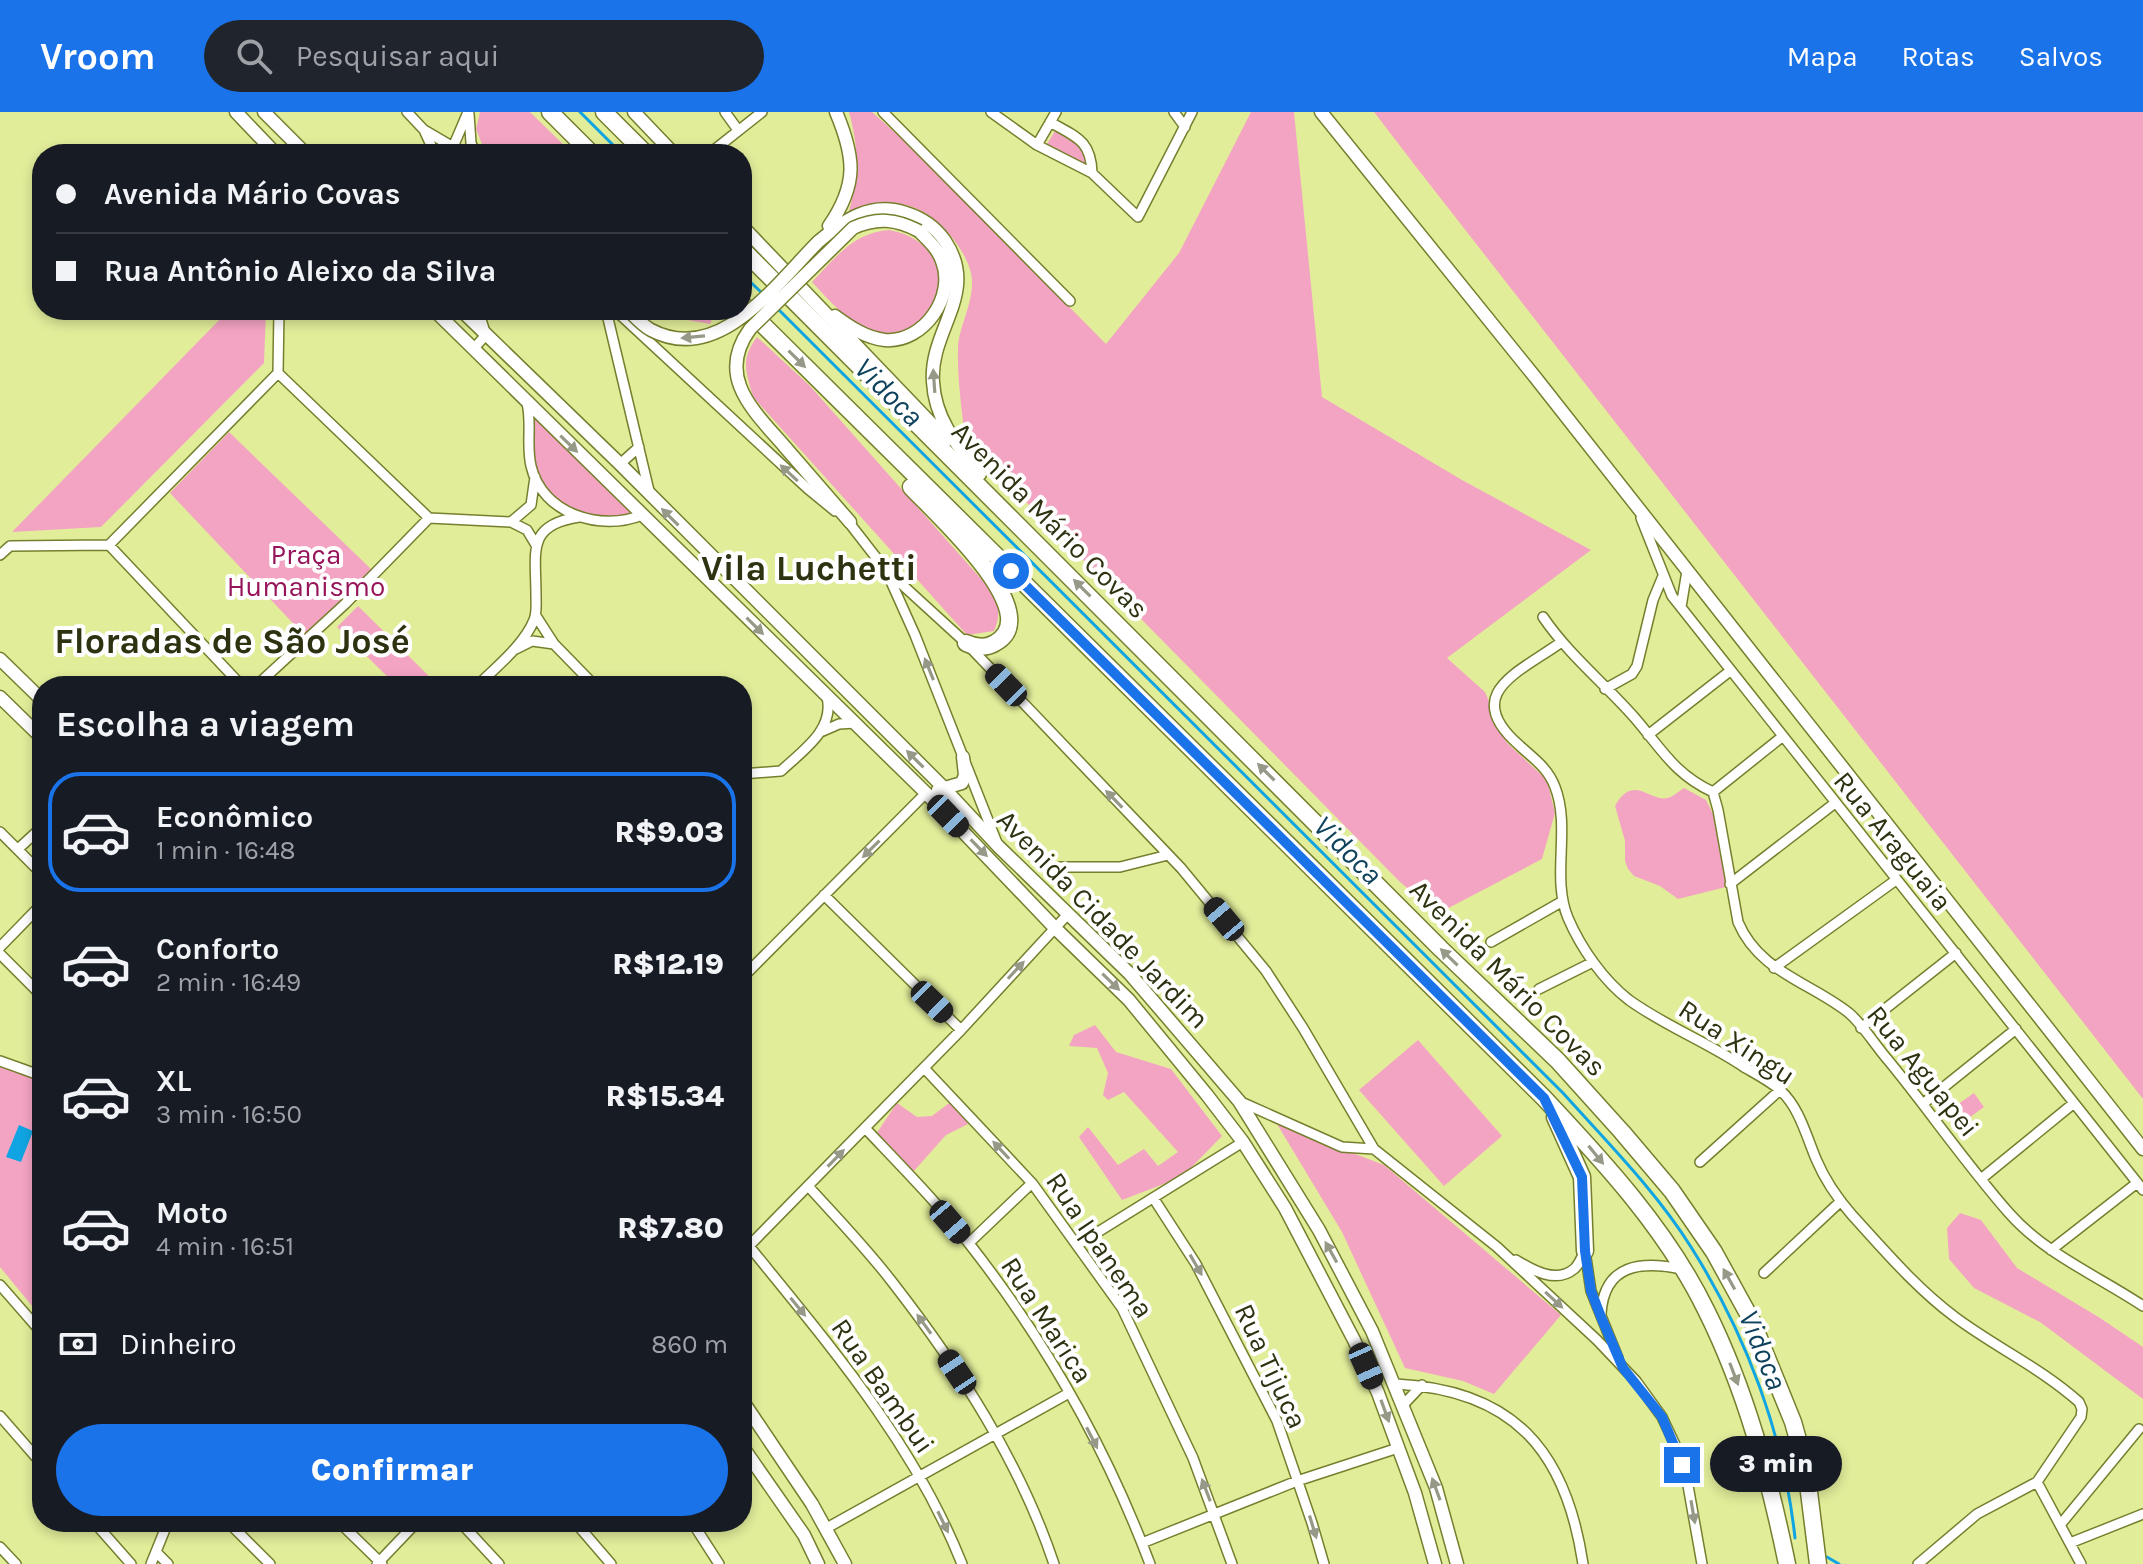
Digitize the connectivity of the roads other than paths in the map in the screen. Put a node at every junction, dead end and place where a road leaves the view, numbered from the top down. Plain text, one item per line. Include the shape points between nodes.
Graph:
1 (236, 112) edge
2 (264, 112) edge
3 (407, 112) edge
4 (468, 112) edge
5 (550, 112) edge
6 (604, 112) edge
7 (634, 112) edge
8 (725, 112) edge
9 (762, 112) edge
10 (836, 112) edge
11 (883, 112) edge
12 (991, 112) edge
13 (1056, 112) edge
14 (1174, 112) edge
15 (1192, 112) edge
16 (1321, 112) edge
17 (1050, 122) junction
18 (1185, 127) junction
19 (424, 130) junction
20 (738, 130) junction
21 (266, 144) edge
22 (296, 144) edge
23 (430, 144) edge
24 (444, 144) edge
25 (455, 144) edge
26 (471, 144) edge
27 (582, 144) edge
28 (636, 144) edge
29 (664, 144) edge
30 (721, 144) edge
31 (1037, 145) junction
32 (1092, 173) junction
33 (752, 236) edge
34 (818, 242) junction
35 (752, 259) edge
36 (810, 297) junction
37 (1070, 301) dead end
38 (752, 309) edge
39 (752, 314) edge
40 (279, 320) edge
41 (445, 320) edge
42 (471, 320) edge
43 (481, 320) edge
44 (608, 320) edge
45 (626, 320) edge
46 (638, 320) edge
47 (741, 320) edge
48 (486, 335) junction
49 (474, 348) junction
50 (278, 373) junction
51 (527, 403) junction
52 (855, 417) junction
53 (639, 447) junction
54 (620, 464) junction
55 (980, 474) junction
56 (535, 477) junction
57 (651, 498) junction
58 (1635, 504) junction
59 (642, 515) junction
60 (579, 517) junction
61 (429, 518) junction
62 (511, 522) junction
63 (850, 522) junction
64 (1036, 542) junction
65 (109, 545) junction
66 (536, 545) junction
67 (0, 555) edge
68 (885, 569) junction
69 (1687, 571) junction
70 (1663, 576) junction
71 (1681, 607) junction
72 (536, 616) junction
73 (1543, 617) dead end
74 (966, 643) junction
75 (1560, 643) junction
76 (554, 644) junction
77 (508, 653) junction
78 (0, 659) edge
79 (1730, 671) junction
80 (233, 676) edge
81 (267, 676) edge
82 (486, 676) edge
83 (585, 676) edge
84 (1605, 689) junction
85 (32, 690) edge
86 (0, 697) edge
87 (827, 697) junction
88 (855, 723) junction
89 (32, 728) edge
90 (820, 733) junction
91 (1648, 735) junction
92 (1783, 736) junction
93 (963, 757) junction
94 (752, 773) edge
95 (944, 788) junction
96 (1713, 792) junction
97 (926, 793) junction
98 (1835, 803) junction
99 (0, 832) edge
100 (32, 836) edge
101 (998, 846) junction
102 (18, 849) junction
103 (1168, 855) junction
104 (32, 864) edge
105 (1060, 867) dead end
106 (1896, 880) junction
107 (1730, 884) junction
108 (824, 895) junction
109 (1563, 901) junction
110 (32, 914) edge
111 (1068, 914) junction
112 (1055, 928) junction
113 (1491, 942) dead end
114 (0, 947) edge
115 (1956, 953) junction
116 (0, 954) edge
117 (1593, 962) junction
118 (752, 968) edge
119 (1774, 968) junction
120 (32, 986) edge
121 (1539, 989) dead end
122 (1861, 1028) junction
123 (2016, 1029) junction
124 (961, 1030) junction
125 (0, 1061) edge
126 (924, 1068) junction
127 (32, 1072) edge
128 (1780, 1090) junction
129 (1544, 1098) junction
130 (1239, 1101) junction
131 (1924, 1103) junction
132 (2074, 1103) junction
133 (865, 1128) junction
134 (1243, 1142) junction
135 (1374, 1149) junction
136 (2143, 1149) edge
137 (1700, 1162) dead end
138 (1981, 1179) junction
139 (1032, 1183) junction
140 (808, 1186) junction
141 (2140, 1187) edge
142 (1154, 1199) junction
143 (1841, 1201) junction
144 (969, 1243) junction
145 (752, 1244) edge
146 (1077, 1245) junction
147 (1497, 1247) junction
148 (2051, 1250) junction
149 (1585, 1251) junction
150 (752, 1257) edge
151 (1682, 1269) junction
152 (1764, 1273) dead end
153 (0, 1285) edge
154 (2141, 1303) edge
155 (1601, 1317) junction
156 (32, 1322) edge
157 (1623, 1368) junction
158 (1396, 1384) junction
159 (1422, 1385) junction
160 (1069, 1393) junction
161 (1403, 1405) junction
162 (752, 1415) edge
163 (0, 1416) edge
164 (2139, 1429) dead end
165 (995, 1434) junction
166 (1398, 1448) junction
167 (32, 1453) edge
168 (752, 1460) edge
169 (920, 1476) junction
170 (1297, 1481) junction
171 (2037, 1482) junction
172 (1215, 1514) junction
173 (2143, 1514) edge
174 (2060, 1525) junction
175 (825, 1529) junction
176 (103, 1532) edge
177 (164, 1532) edge
178 (238, 1532) edge
179 (349, 1532) edge
180 (408, 1532) edge
181 (469, 1532) edge
182 (584, 1532) edge
183 (698, 1532) edge
184 (1142, 1543) junction
185 (2070, 1543) junction
186 (0, 1547) edge
187 (156, 1552) junction
188 (380, 1563) edge
189 (16, 1564) edge
190 (131, 1564) edge
191 (151, 1564) edge
192 (168, 1564) edge
193 (270, 1564) edge
194 (499, 1564) edge
195 (611, 1564) edge
196 (719, 1564) edge
197 (818, 1564) edge
198 (845, 1564) edge
199 (962, 1564) edge
200 (1054, 1564) edge
201 (1150, 1564) edge
202 (1232, 1564) edge
203 (1324, 1564) edge
204 (1435, 1564) edge
205 (1457, 1564) edge
206 (1583, 1564) edge
207 (1702, 1564) edge
208 (1787, 1564) edge
209 (1818, 1564) edge
210 (1918, 1564) edge
211 (2081, 1564) edge

1 - 21 main road
2 - 22 main road
3 - 19 street
4 - 25 street
4 - 26 street
5 - 27 highway
6 - 28 highway
7 - 29 main road
8 - 20 street
9 - 20 street
10 - 34 main road via 849,144 848,189
11 - 37 street
12 - 31 street
13 - 17 street
14 - 18 street
15 - 18 street
16 - 58 main road
17 - 31 street
17 - 32 street via 1086,145
18 - 32 street via 1138,217
19 - 23 street
19 - 24 street
20 - 30 street
31 - 32 street
33 - 36 main road
34 -> 38 main road, bridge
55 -> 34 main road via 945,426 935,399 935,352 955,300 958,275 943,238 916,216 883,209 843,221
35 - 64 highway, Avenida Mário Covas
36 - 55 main road
36 - 63 main road, bridge via 864,335 901,339 920,329 942,300 943,263 919,231 885,219 868,221 853,228 740,343 736,366 746,400
39 -> 52 highway
40 - 50 street
41 - 49 main road, Avenida Cidade Jardim
42 - 48 main road, Avenida Cidade Jardim
43 - 48 street
44 - 53 street
63 -> 45 street
47 -> 46 main road, bridge via 725,331 688,340 649,330
48 - 49 street
48 - 54 main road, Avenida Cidade Jardim
49 - 51 main road, Avenida Cidade Jardim
50 - 61 street
50 - 65 street
51 - 56 street
51 -> 59 main road, Avenida Cidade Jardim
52 - 74 highway via 1001,589 1009,630 989,646
52 - 129 highway
53 - 54 street
53 - 57 street
54 - 57 main road, Avenida Cidade Jardim
55 - 64 highway
56 - 60 street via 555,503
56 - 62 street via 531,505
95 -> 57 main road, Avenida Cidade Jardim
58 - 69 main road
58 - 70 street, Rua Araguaia
59 - 60 street via 618,522
59 -> 87 main road, Avenida Cidade Jardim
60 - 66 street via 553,522
61 - 62 street
61 - 81 street
62 - 66 street via 527,530
63 - 68 street
209 -> 64 highway, Avenida Mário Covas via 1806,1468 1784,1400 1752,1321 1672,1191 1558,1061
65 - 67 street via 10,546
65 - 80 street
66 - 72 street
68 - 74 street
93 -> 68 street
69 - 71 street
69 - 136 main road
70 - 71 street, Rua Araguaia
70 - 84 street via 1637,666
71 - 79 street, Rua Araguaia
72 - 76 street
72 - 77 street
73 - 75 street
103 -> 74 street
75 - 84 street
75 - 109 street, Rua Xingu via 1503,684 1493,709 1510,738 1544,767 1555,784 1561,811
76 - 77 street via 532,641
76 - 83 street
77 - 82 street
78 - 85 main road
79 - 91 street
79 - 92 street, Rua Araguaia
84 - 91 street
86 - 89 main road
87 - 88 main road, Avenida Cidade Jardim
87 - 90 street via 829,717
88 - 90 street
88 - 97 main road, Avenida Cidade Jardim
90 - 94 street via 781,771
91 - 96 street via 1677,770
92 - 96 street
92 - 98 street, Rua Araguaia
93 - 95 main road via 964,779 959,786
93 - 101 street
95 - 97 main road
95 - 101 main road, Avenida Cidade Jardim
96 - 107 street, Rua Aguapei
97 -> 108 street
97 -> 112 main road, Avenida Cidade Jardim
98 - 106 street, Rua Araguaia
98 - 107 street
99 - 102 street
100 - 102 street
101 - 111 main road, Avenida Cidade Jardim
102 - 104 street
103 - 105 street via 1120,867
103 - 135 street via 1266,971
106 - 115 street, Rua Araguaia
106 - 119 street
107 - 119 street, Rua Aguapei via 1744,937
108 - 118 street
108 - 124 street
109 - 113 street
109 - 117 street, Rua Xingu
110 - 114 street
111 - 112 street
111 - 130 main road, Avenida Cidade Jardim via 1130,974
124 -> 112 street
112 -> 134 main road, Avenida Cidade Jardim via 1129,1000
115 - 122 street
115 - 123 street, Rua Araguaia
116 - 120 street
117 - 121 street
117 - 128 street, Rua Xingu via 1629,1000
119 - 122 street, Rua Aguapei via 1850,1014
122 - 131 street, Rua Aguapei
123 - 131 street
123 - 132 street, Rua Araguaia
124 - 126 street
125 - 127 street
126 - 133 street
139 -> 126 street, Rua Ipanema
128 - 137 street
128 - 143 street, Rua Xingu
129 - 149 highway via 1582,1177
129 -> 151 highway via 1645,1214
130 - 135 street via 1342,1147
158 -> 130 main road, Avenida Cidade Jardim via 1319,1230
131 - 138 street, Rua Aguapei
132 - 138 street
132 - 141 street, Rua Araguaia
140 -> 133 street
133 - 144 street, Rua Marica
134 - 142 street
134 -> 166 main road, Avenida Cidade Jardim via 1285,1208 1354,1340
135 - 147 street
138 - 148 street, Rua Aguapei via 2019,1224
139 - 144 street
139 - 146 street, Rua Ipanema
140 - 145 street
165 -> 140 street via 892,1281
141 - 148 street
142 - 146 street
142 -> 170 street, Rua Tijuca via 1196,1264 1264,1395
143 - 152 street
143 - 171 street, Rua Xingu via 1956,1318 2079,1402 2081,1417
144 - 160 street, Rua Marica
172 -> 146 street, Rua Ipanema via 1122,1308
147 - 149 street via 1528,1267 1559,1276 1574,1269
147 -> 157 street
148 - 154 street, Rua Aguapei
149 - 155 street
150 -> 169 street, Rua Bambui via 854,1376
151 - 155 street via 1645,1264 1622,1272 1606,1290
151 -> 208 highway via 1735,1374
153 - 156 street
155 - 157 street
157 -> 207 street via 1662,1417 1677,1449
158 - 159 street
158 - 161 main road, Avenida Cidade Jardim
159 - 161 street
159 - 206 street via 1482,1401 1527,1433 1566,1494
160 - 165 street
160 -> 184 street, Rua Marica
205 -> 161 main road, Avenida Cidade Jardim via 1447,1519
162 - 175 main road
163 - 167 street
164 - 174 street
165 - 169 street
165 - 200 street via 1043,1530
166 - 170 street
166 - 204 main road, Avenida Cidade Jardim
168 - 197 main road
169 - 175 street
169 -> 199 street, Rua Bambui
170 - 172 street
170 -> 203 street, Rua Tijuca
171 - 174 street
171 - 210 street via 1977,1514
172 - 184 street
172 - 202 street, Rua Ipanema
173 - 185 street
174 - 185 street
175 - 198 main road
176 - 190 street
177 - 187 street
178 - 193 street
179 - 188 street
180 - 188 street
181 - 194 street
182 - 195 street
183 - 196 street
184 - 201 street, Rua Marica
185 - 211 street
186 - 189 street
187 - 191 street
187 - 192 street

